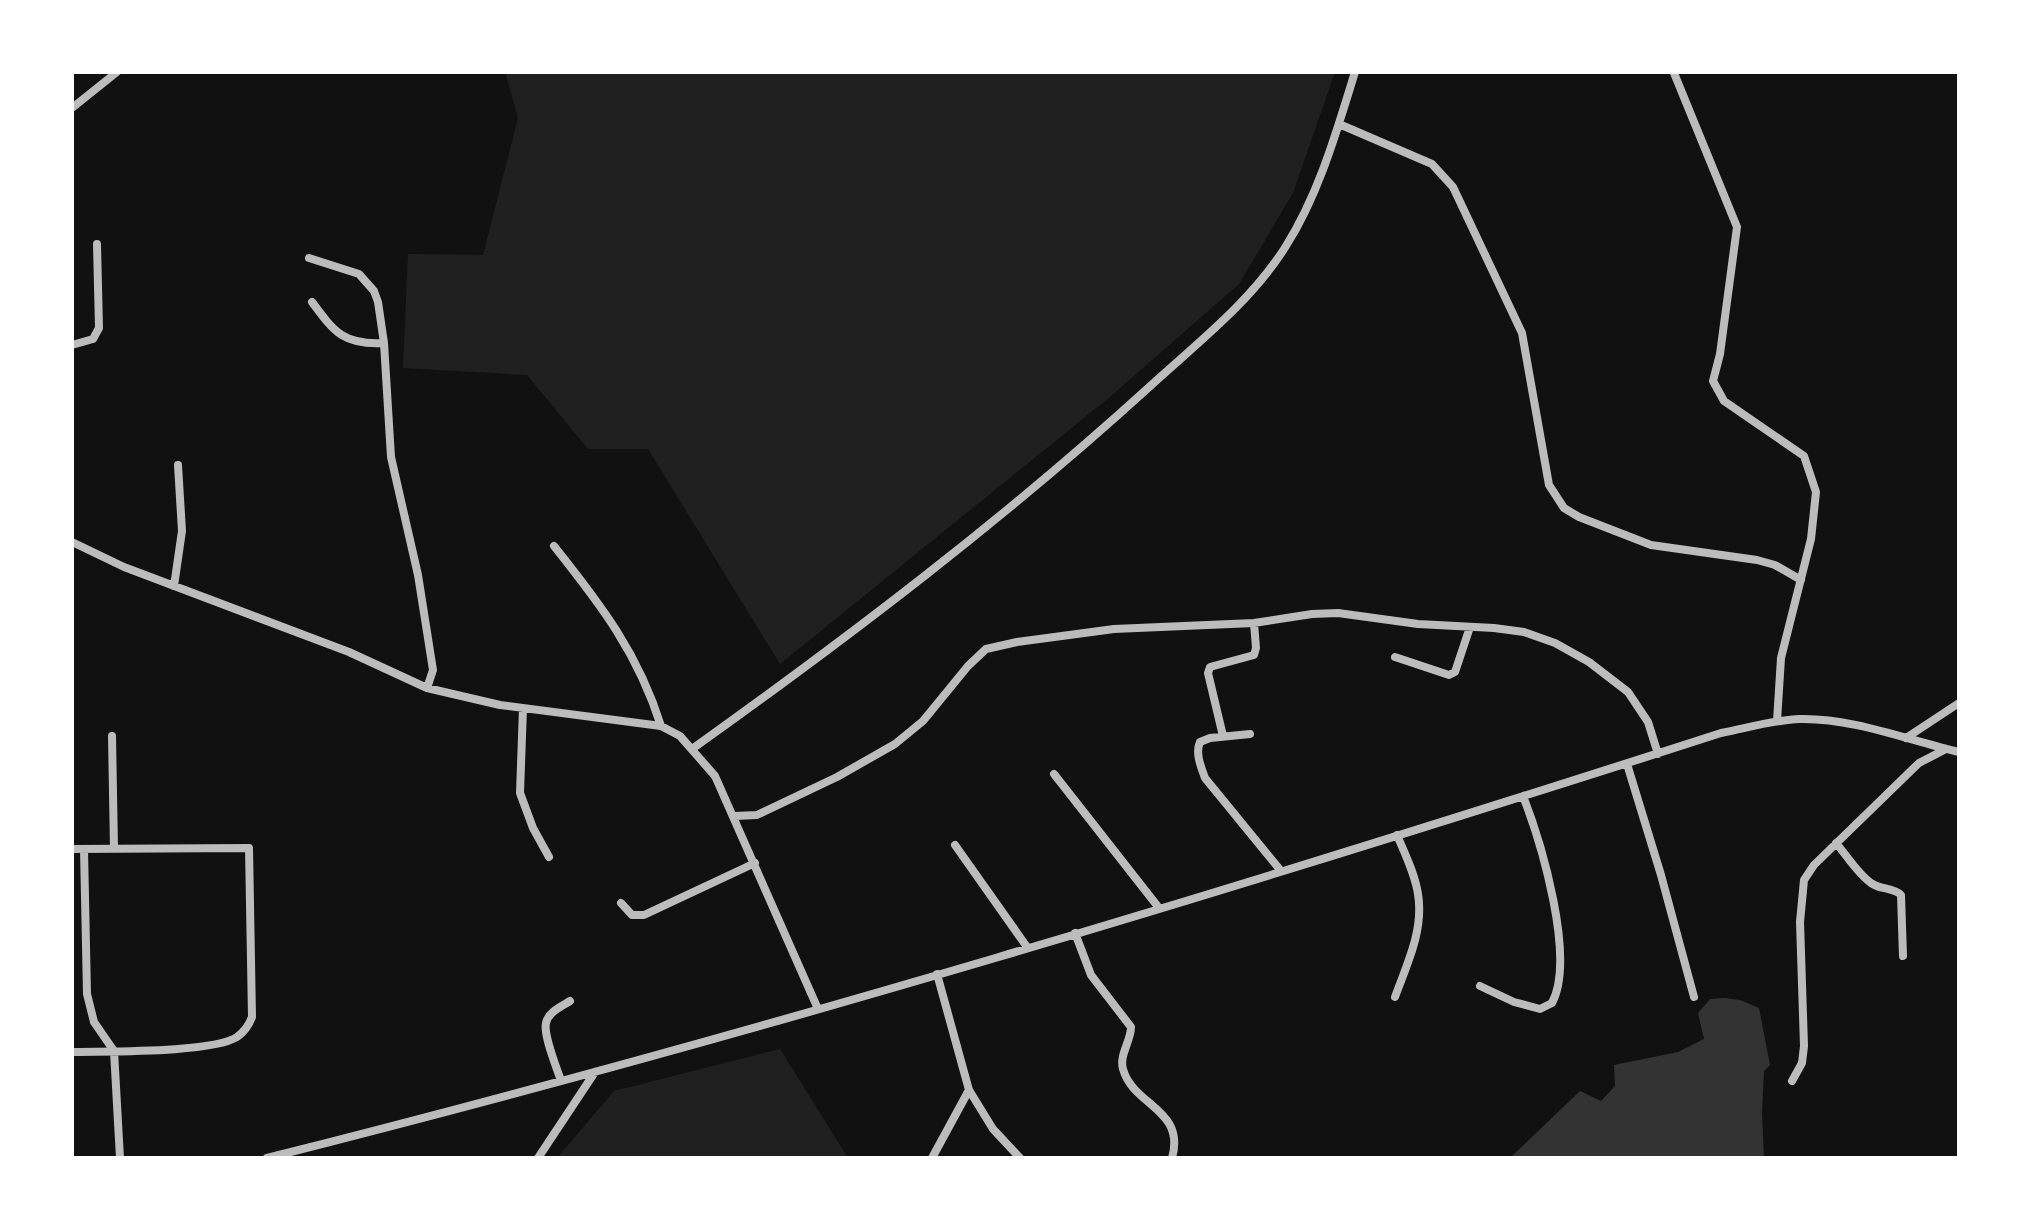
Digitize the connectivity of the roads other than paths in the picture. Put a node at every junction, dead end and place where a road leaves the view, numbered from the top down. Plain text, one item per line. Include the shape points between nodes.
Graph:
1 (117, 72) edge
2 (1355, 72) edge
3 (1674, 73) edge
4 (72, 108) edge
5 (1339, 124) junction
6 (97, 244) dead end
7 (309, 258) dead end
8 (312, 302) dead end
9 (384, 343) junction
10 (72, 345) edge
11 (178, 465) dead end
12 (72, 542) edge
13 (554, 546) dead end
14 (1801, 580) junction
15 (174, 586) junction
16 (1254, 623) junction
17 (1470, 627) junction
18 (1395, 657) dead end
19 (427, 688) junction
20 (1959, 703) edge
21 (523, 708) junction
22 (1777, 721) junction
23 (661, 726) junction
24 (1250, 734) dead end
25 (112, 736) dead end
26 (1223, 736) junction
27 (1906, 738) junction
28 (692, 749) junction
29 (1947, 749) junction
30 (1959, 752) edge
31 (1658, 754) junction
32 (1627, 764) junction
33 (1054, 774) dead end
34 (1523, 796) junction
35 (735, 816) junction
36 (1397, 835) junction
37 (1836, 843) junction
38 (955, 845) dead end
39 (72, 849) edge
40 (84, 849) junction
41 (114, 849) junction
42 (549, 857) dead end
43 (755, 863) junction
44 (1281, 871) junction
45 (621, 903) dead end
46 (1159, 908) junction
47 (1075, 933) junction
48 (1027, 947) junction
49 (1903, 956) dead end
50 (937, 974) junction
51 (1480, 986) dead end
52 (1395, 997) dead end
53 (1694, 997) dead end
54 (570, 1001) dead end
55 (818, 1009) junction
56 (114, 1051) junction
57 (72, 1052) edge
58 (596, 1071) junction
59 (561, 1081) junction
60 (1792, 1081) dead end
61 (969, 1090) junction
62 (120, 1158) edge
63 (267, 1158) edge
64 (538, 1158) edge
65 (932, 1158) edge
66 (1020, 1158) edge
67 (1172, 1158) edge

1 - 4 street
2 - 5 street
3 - 14 street via 1737,227 1713,381 1724,401 1804,456 1816,492
5 - 14 street via 1432,164 1453,187 1522,333 1549,485 1564,508 1651,545 1757,560
5 - 28 street via 1287,246 1247,298 1114,419 980,530 839,644
6 - 10 street via 99,328 93,339
7 - 9 street via 364,278 378,302
8 - 9 street via 351,342
9 - 19 street via 391,457 433,670
11 - 15 street via 182,531
12 - 15 street
13 - 23 street via 628,647
14 - 22 street via 1781,658
15 - 19 street via 349,652
16 - 17 street via 1338,613
16 - 26 street via 1254,655 1218,663 1208,673
16 - 35 street via 1114,629 986,649 923,721 895,744 757,815
17 - 18 street via 1455,672 1449,675
17 - 31 street via 1524,632 1589,662 1628,692 1648,722
19 - 21 street
20 - 27 street
21 - 23 street
21 - 42 street via 520,793
22 - 27 street via 1845,722
22 - 31 street
23 - 28 street
24 - 26 street
25 - 41 street
26 - 44 street via 1198,746 1205,778
27 - 29 street
28 - 35 street via 715,776
29 - 30 street
29 - 37 street via 1919,763
31 - 32 street
32 - 34 street
32 - 53 street
33 - 46 street
34 - 36 street
34 - 51 street via 1553,895 1558,988 1552,1003 1540,1009
35 - 43 street
36 - 44 street
36 - 52 street via 1414,876 1420,911
37 - 49 street via 1868,881 1901,895
37 - 60 street via 1804,880 1804,1046
38 - 48 street
39 - 40 street
40 - 41 street
40 - 56 street via 87,994 94,1022
41 - 56 street via 249,848 252,1017 244,1031 226,1042
43 - 45 street via 644,915 632,915
43 - 55 street
44 - 46 street
46 - 47 street
47 - 48 street
47 - 67 street via 1091,975 1131,1027 1122,1068 1130,1085 1165,1116 1174,1135
48 - 50 street
50 - 55 street
50 - 61 street
54 - 59 street via 546,1022
55 - 58 street
56 - 57 street
56 - 62 street
58 - 59 street
58 - 64 street
59 - 63 street
61 - 65 street
61 - 66 street via 993,1129

